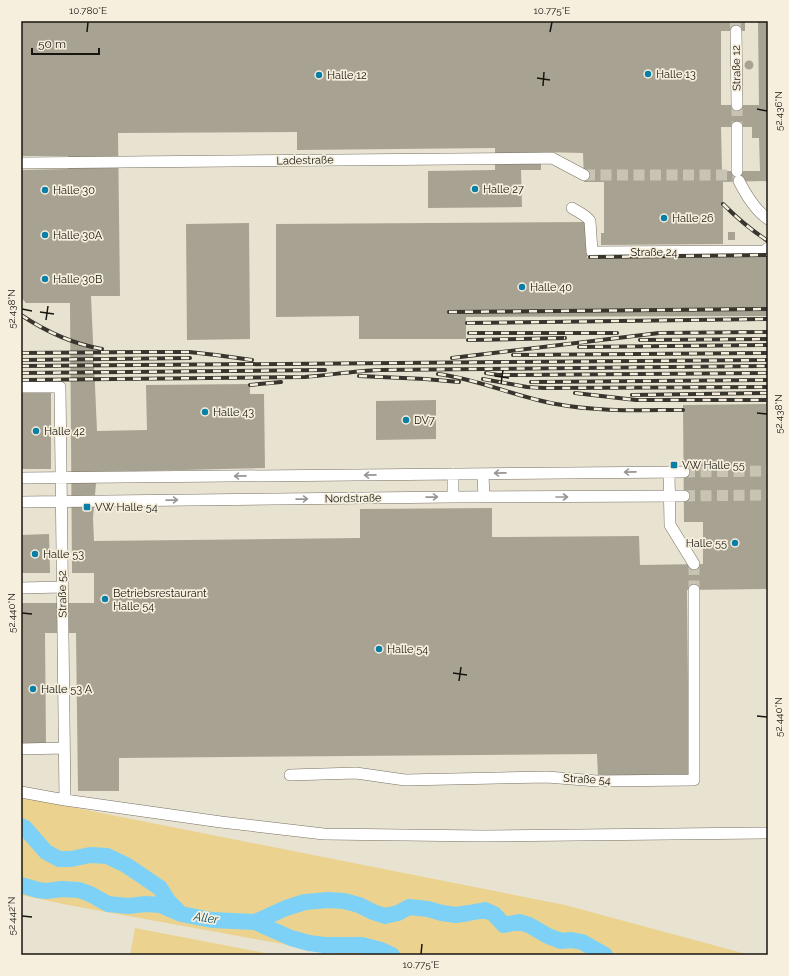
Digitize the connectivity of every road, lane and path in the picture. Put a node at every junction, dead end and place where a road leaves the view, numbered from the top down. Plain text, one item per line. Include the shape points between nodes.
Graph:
1 (736, 31) tunnel mouth
2 (737, 105) tunnel mouth
3 (737, 127) tunnel mouth
4 (21, 163) edge
5 (584, 176) tunnel mouth
6 (572, 208) dead end
7 (768, 219) edge
8 (768, 248) edge
9 (21, 387) edge
10 (670, 472) junction
11 (684, 472) tunnel mouth
12 (453, 474) junction
13 (483, 474) junction
14 (21, 478) edge
15 (61, 478) junction
16 (670, 496) junction
17 (684, 496) tunnel mouth
18 (453, 497) junction
19 (484, 497) junction
20 (21, 502) edge
21 (62, 502) junction
22 (694, 564) tunnel mouth
23 (62, 587) junction
24 (21, 588) edge
25 (694, 590) tunnel mouth
26 (64, 748) junction
27 (21, 749) edge
28 (290, 775) dead end
29 (21, 792) edge
30 (65, 800) junction
31 (768, 834) edge

1 - 2 street, Straße 12
3 - 7 street via 738,176 744,192
4 - 5 street, Ladestraße via 552,158
6 - 8 street, Straße 24 via 590,221 592,252 764,251
9 - 15 street, Straße 52 via 60,387
10 - 11 street, Nordstraße
10 -> 13 street, Nordstraße
10 - 16 street
12 - 13 street, Nordstraße
12 -> 15 street, Nordstraße
12 - 18 street
13 - 19 street
14 - 15 street, Nordstraße
15 - 21 street, Straße 52
16 - 17 street, Nordstraße
19 -> 16 street, Nordstraße
16 - 22 street via 670,525
18 - 19 street, Nordstraße
21 -> 18 street, Nordstraße
20 - 21 street, Nordstraße
21 - 23 street, Straße 52
23 - 24 street
23 - 26 street, Straße 52
25 - 28 street, Straße 54 via 694,780 597,781 547,777 404,780 356,773
26 - 27 street
26 - 30 street, Straße 52
29 - 30 street
30 - 31 street via 324,834

